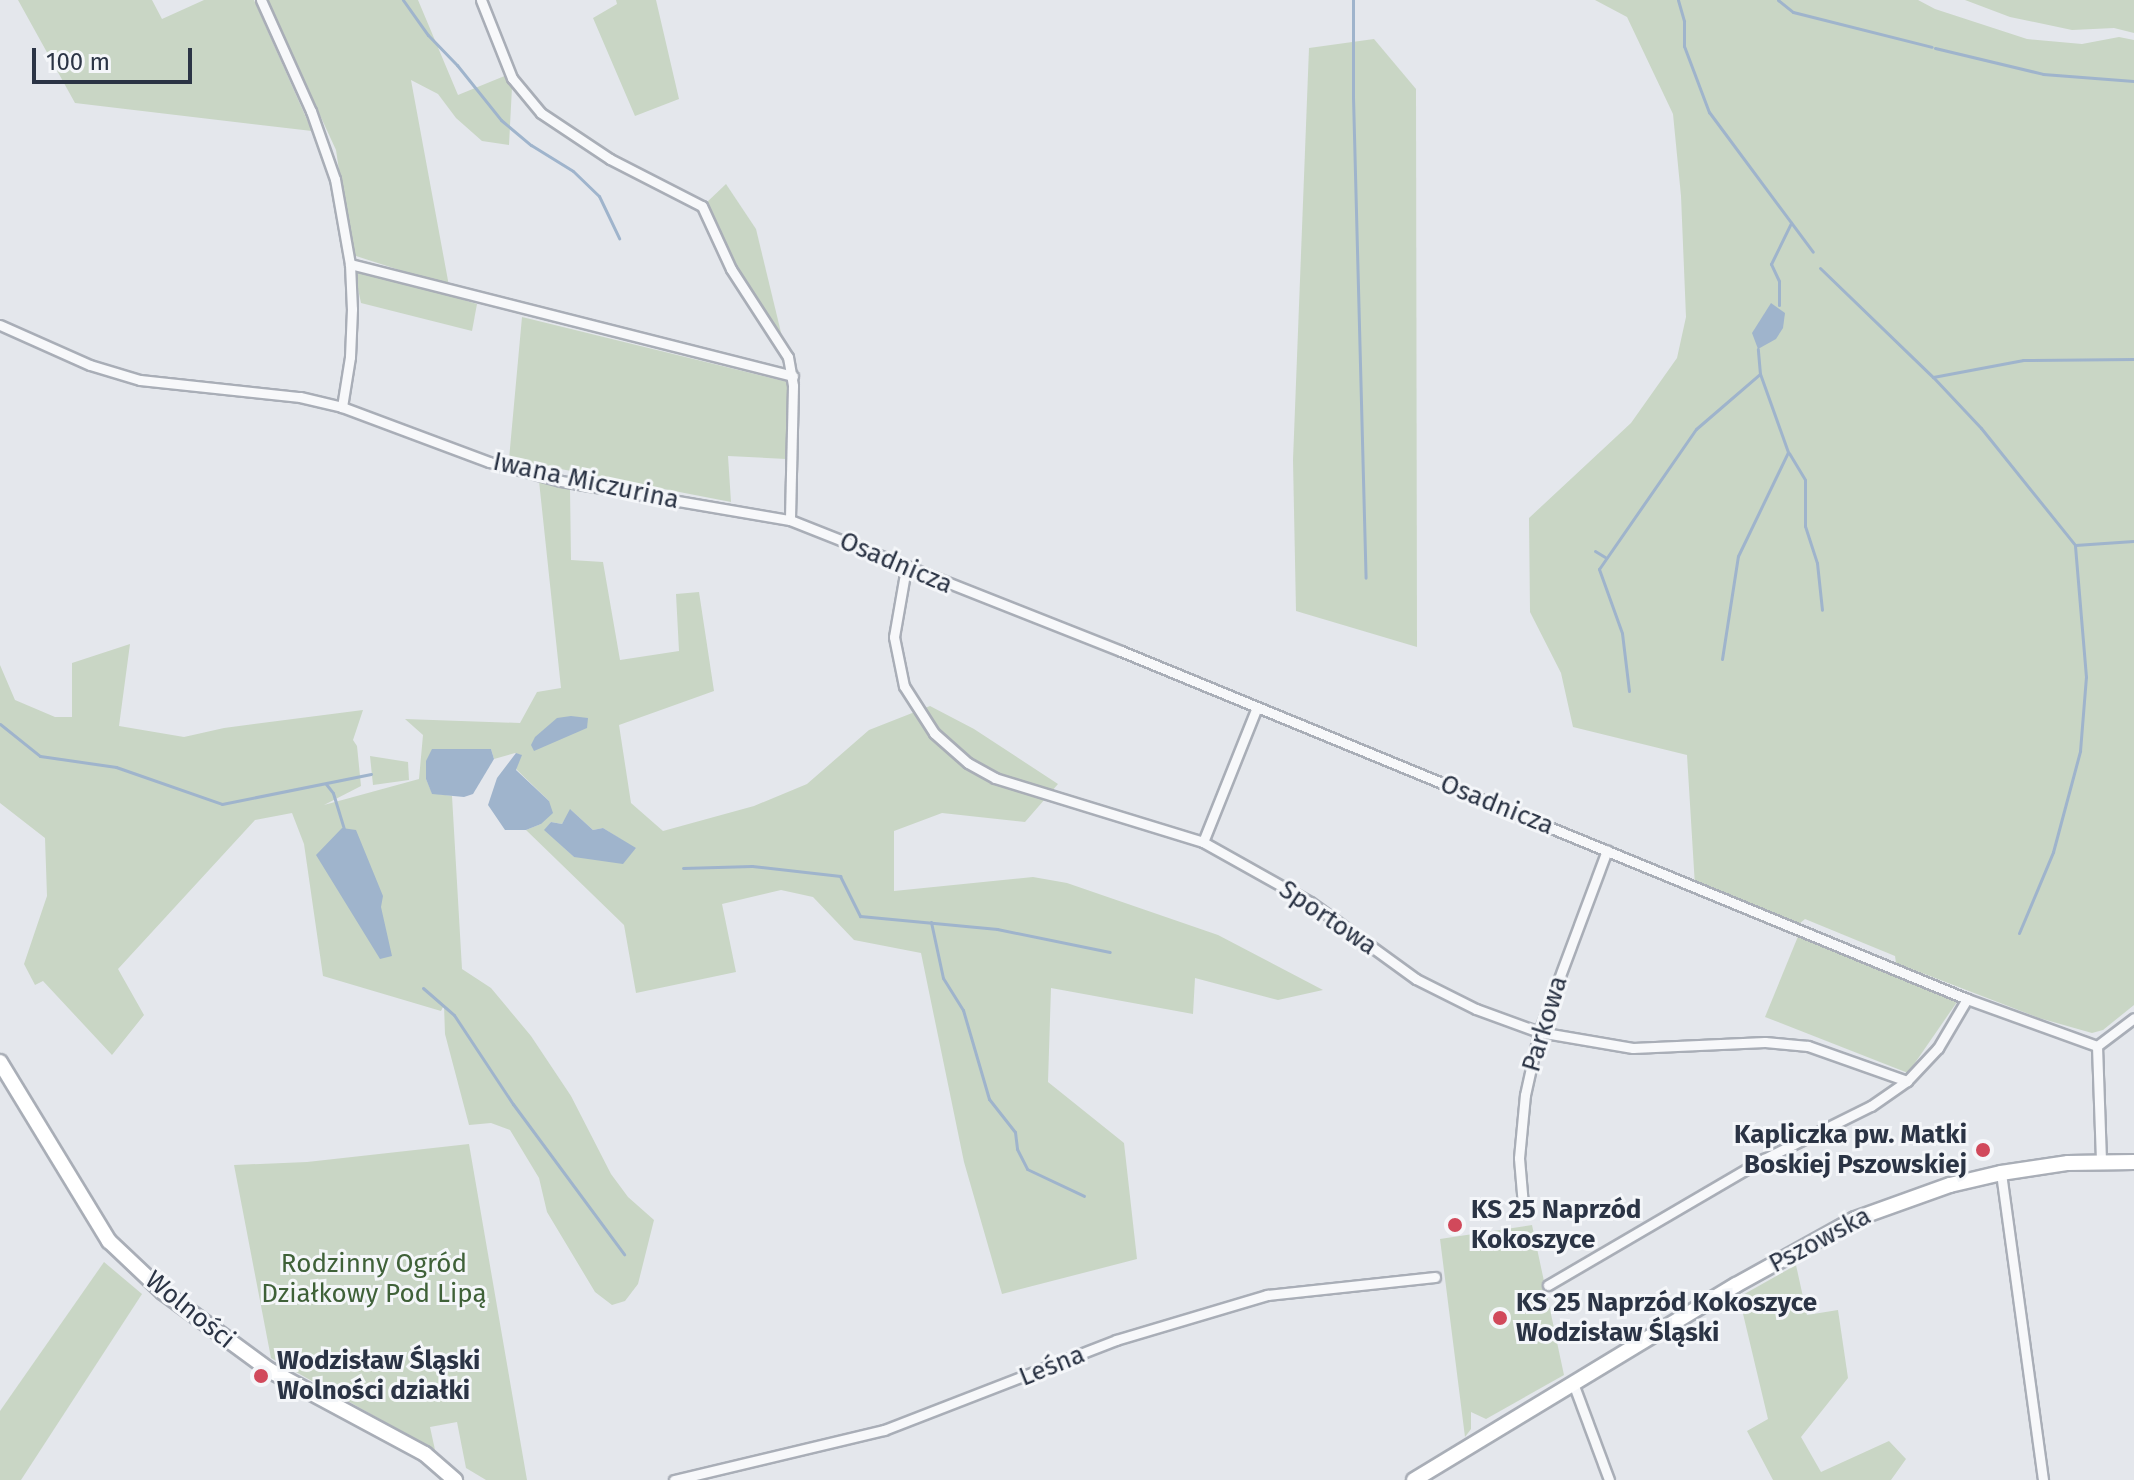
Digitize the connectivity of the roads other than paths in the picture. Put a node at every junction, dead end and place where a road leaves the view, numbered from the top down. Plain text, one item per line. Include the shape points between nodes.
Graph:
1 (261, 0) edge
2 (481, 0) edge
3 (350, 264) junction
4 (0, 325) edge
5 (793, 376) junction
6 (342, 407) junction
7 (790, 520) junction
8 (906, 568) junction
9 (1257, 707) junction
10 (1203, 842) junction
11 (1607, 850) junction
12 (1967, 999) junction
13 (2134, 1018) edge
14 (1539, 1032) junction
15 (2097, 1046) junction
16 (0, 1062) edge
17 (1907, 1081) junction
18 (2101, 1162) junction
19 (2134, 1162) edge
20 (2001, 1173) junction
21 (1523, 1205) dead end
22 (1435, 1277) dead end
23 (1548, 1285) dead end
24 (1573, 1383) junction
25 (455, 1480) edge
26 (674, 1480) edge
27 (1414, 1480) edge
28 (1609, 1480) edge
29 (2043, 1480) edge

1 - 3 street via 328,151
2 - 5 street via 512,78 541,113 610,159 702,206 731,269 788,357
3 - 5 street
3 - 6 street via 350,357
4 - 6 street, Iwana Miczurina via 90,365 140,380 254,390
5 - 7 street
6 - 7 street, Iwana Miczurina via 489,462 561,481
7 - 8 street, Osadnicza
8 - 9 street, Osadnicza
8 - 10 street, Sportowa via 894,637 904,686 934,733 968,763 1023,788
9 - 10 street
9 - 11 street, Osadnicza
10 - 14 street, Sportowa via 1310,902 1416,979
11 - 12 street, Osadnicza
11 - 14 street, Parkowa
12 - 15 street, Osadnicza
12 - 17 street via 1938,1048
13 - 15 street
14 - 17 street, Sportowa via 1633,1048 1765,1042 1808,1046
14 - 21 street, Parkowa via 1523,1111
15 - 18 street
16 - 25 main road, Wolności via 109,1241 163,1292 293,1386 425,1454
17 - 23 street
18 - 19 main road, Pszowska
18 - 20 main road, Pszowska
20 - 24 main road, Pszowska via 1855,1219
20 - 29 street
22 - 26 street, Leśna via 1267,1295 1116,1340 884,1430
24 - 27 main road, Pszowska
24 - 28 street

